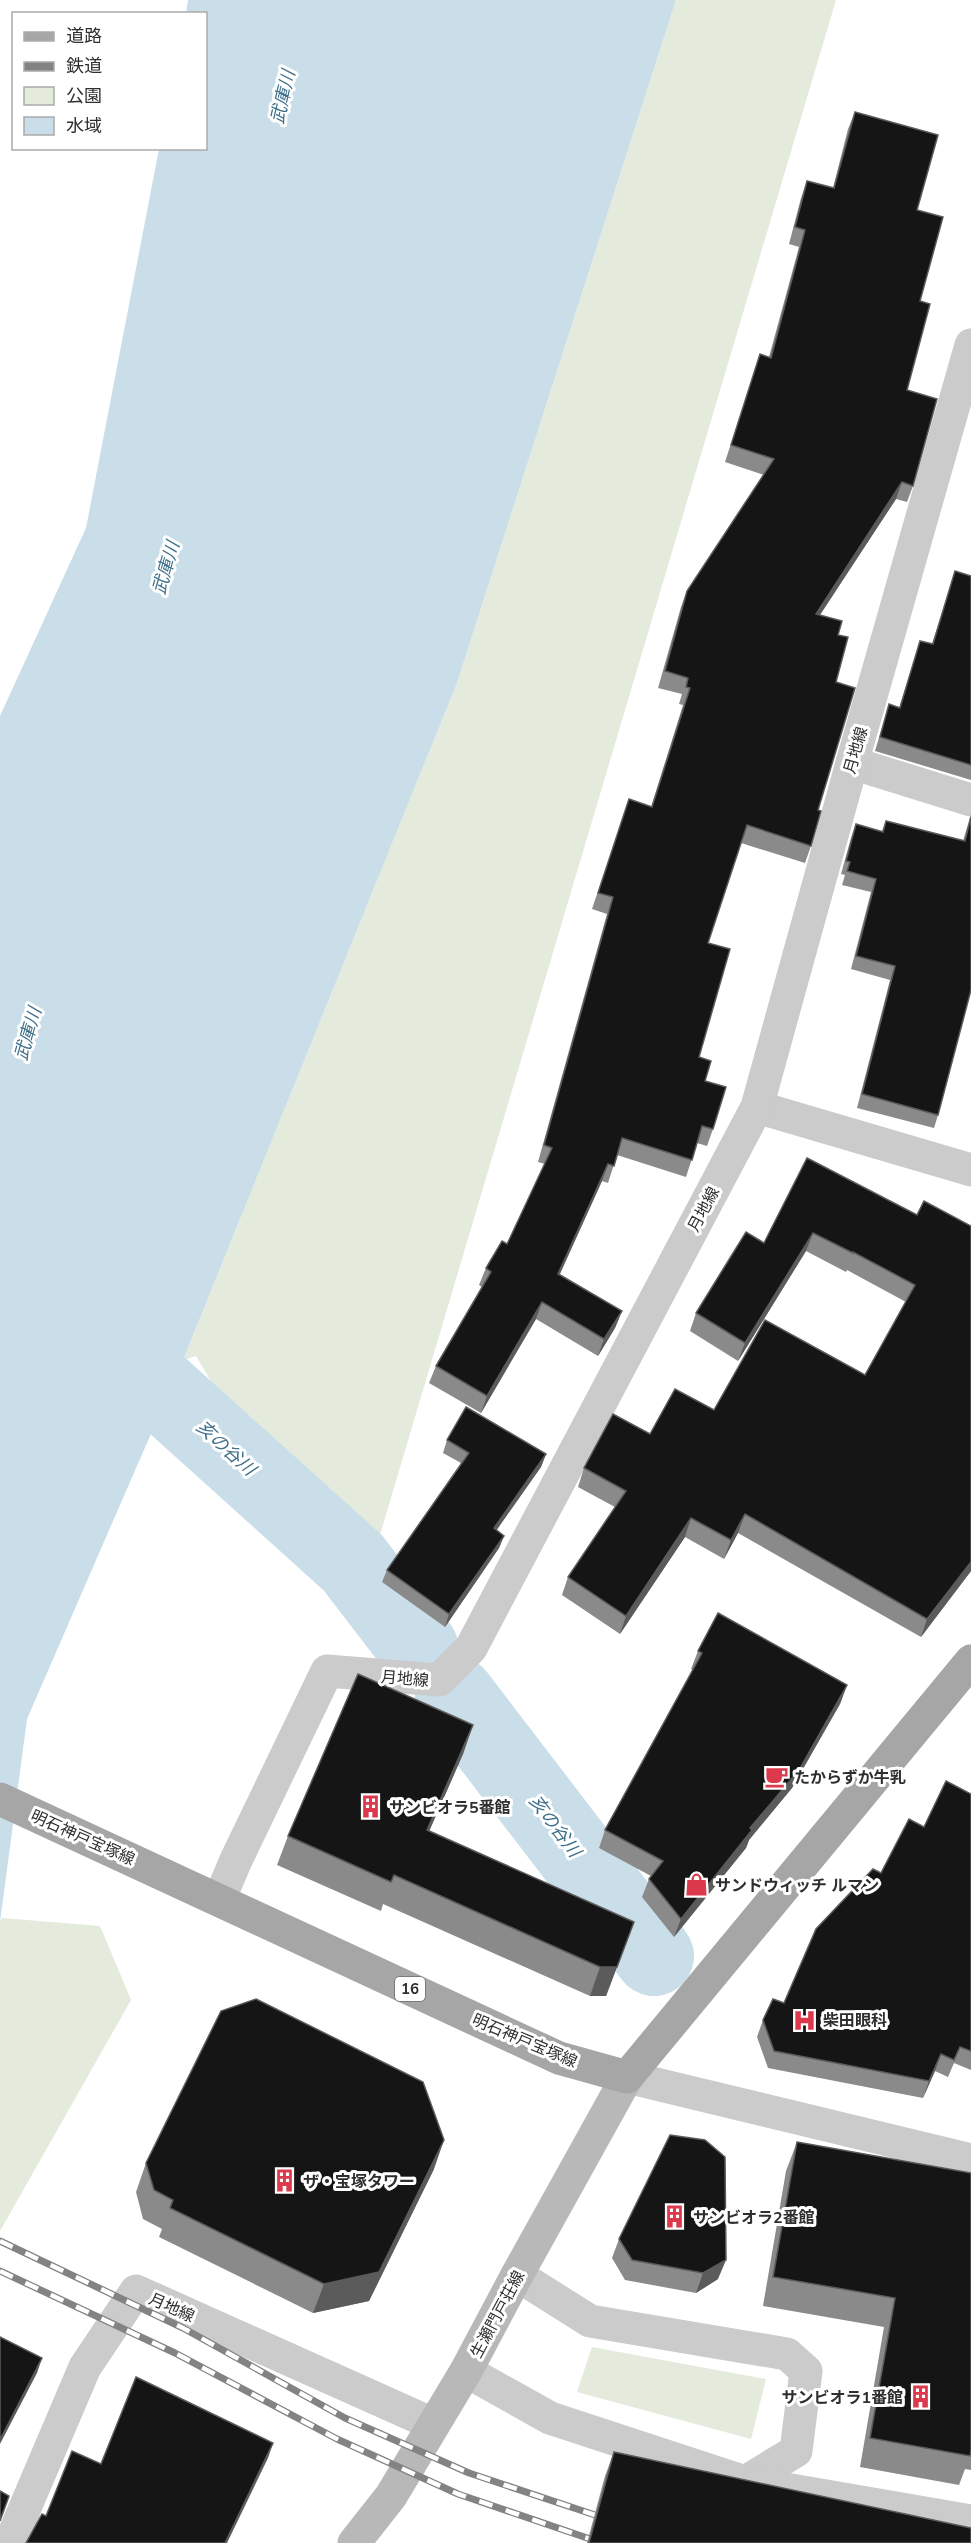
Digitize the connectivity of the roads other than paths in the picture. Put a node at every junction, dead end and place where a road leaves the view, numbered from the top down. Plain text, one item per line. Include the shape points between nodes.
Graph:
1 (971, 345) edge
2 (852, 763) junction
3 (971, 800) edge
4 (757, 1107) junction
5 (970, 1167) edge
6 (971, 1661) edge
7 (0, 1799) edge
8 (208, 1894) junction
9 (627, 2077) junction
10 (971, 2160) edge
11 (517, 2275) junction
12 (466, 2371) junction
13 (433, 2424) junction
14 (745, 2482) junction
15 (971, 2521) edge
16 (10, 2543) edge
17 (354, 2543) edge

1 - 2 street, 月地線
2 - 3 street
2 - 4 street, 月地線
4 - 5 street
4 - 8 street, 月地線 via 471,1648 439,1680 327,1671 236,1860
6 - 9 main road
7 - 8 main road, 明石神戸宝塚線 / 16
8 - 9 main road, 明石神戸宝塚線 / 16 via 559,2058
9 - 10 street
9 - 11 main road, 生瀬門戸荘線
11 - 12 main road, 生瀬門戸荘線
11 - 14 street via 590,2321 787,2354 806,2372 796,2451
12 - 13 main road, 生瀬門戸荘線
12 - 14 street via 550,2418
13 - 16 street, 月地線 via 136,2291 85,2367
13 - 17 main road, 生瀬門戸荘線 via 391,2496
14 - 15 street

